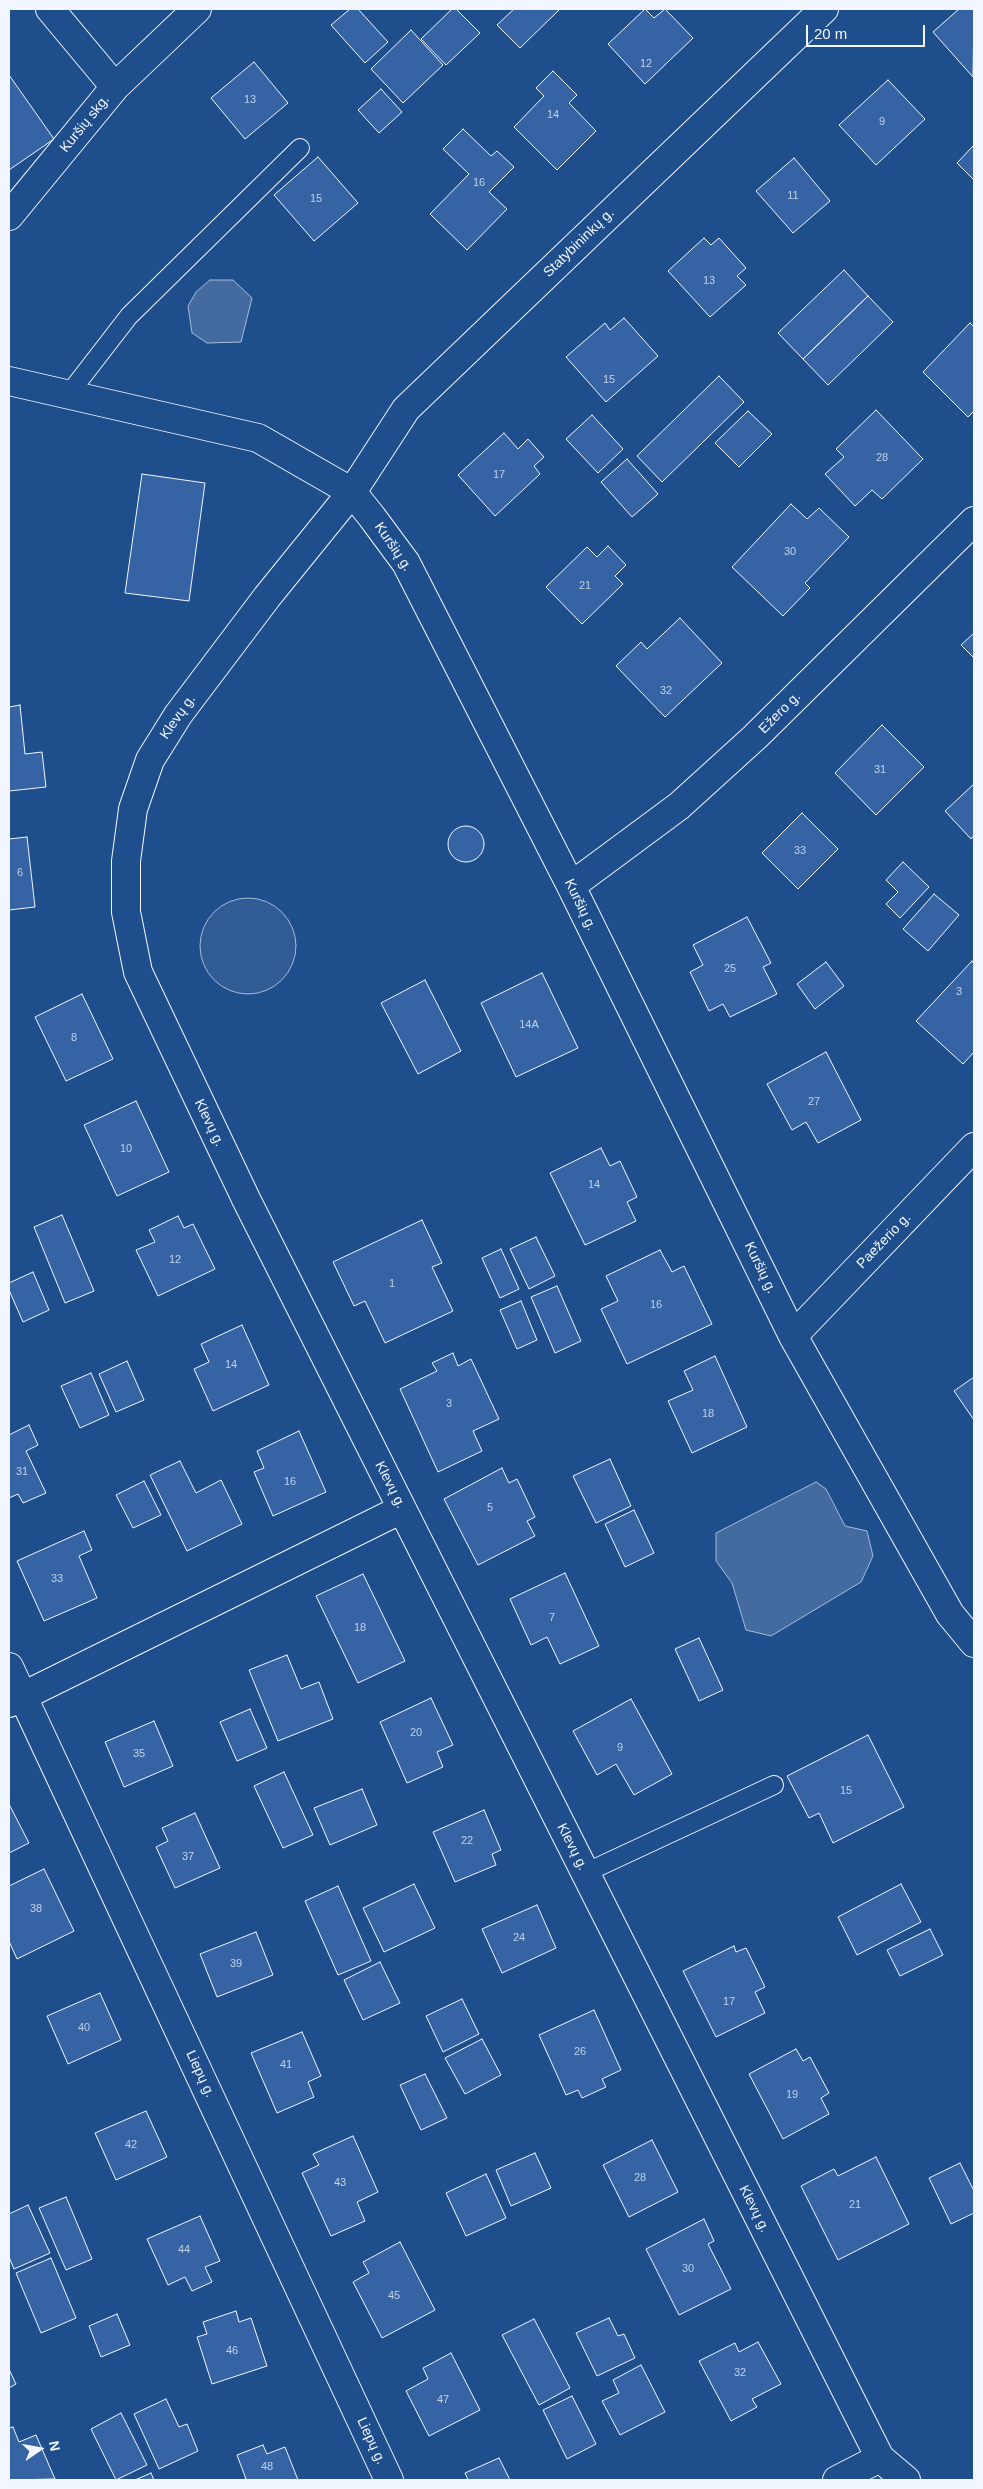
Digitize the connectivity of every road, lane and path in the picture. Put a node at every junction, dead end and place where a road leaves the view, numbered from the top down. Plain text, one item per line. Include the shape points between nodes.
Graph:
1 (50, 9) edge
2 (197, 9) edge
3 (824, 9) edge
4 (115, 86) junction
5 (300, 148) dead end
6 (9, 216) edge
7 (9, 381) edge
8 (68, 395) junction
9 (352, 492) junction
10 (974, 521) edge
11 (571, 886) junction
12 (974, 1146) edge
13 (794, 1336) junction
14 (402, 1509) junction
15 (974, 1643) edge
16 (9, 1667) edge
17 (16, 1700) edge
18 (774, 1785) dead end
19 (586, 1873) junction
20 (880, 2458) junction
21 (389, 2480) edge
22 (837, 2480) edge
23 (906, 2480) edge

1 - 4 street, Kuršių skg.
2 - 4 street
3 - 9 street, Statybininkų g. via 406,410
4 - 6 street, Kuršių skg.
5 - 8 lane via 129,316
7 - 8 street, Kuršių g.
8 - 9 street, Kuršių g. via 258,438
9 - 11 street, Kuršių g. via 406,563
9 - 14 street, Klevų g. via 178,715 150,760 133,809 126,861 126,912 138,972 159,1020
10 - 11 street, Ežero g. via 755,737 686,800
11 - 13 street, Kuršių g.
12 - 13 street, Paežerio g.
13 - 15 street, Kuršių g. via 950,1614
14 - 17 street
14 - 19 street, Klevų g.
16 - 17 street, Liepų g.
17 - 21 street, Liepų g.
18 - 19 lane
19 - 20 street, Klevų g.
20 - 22 street
20 - 23 street, Klevų g.

